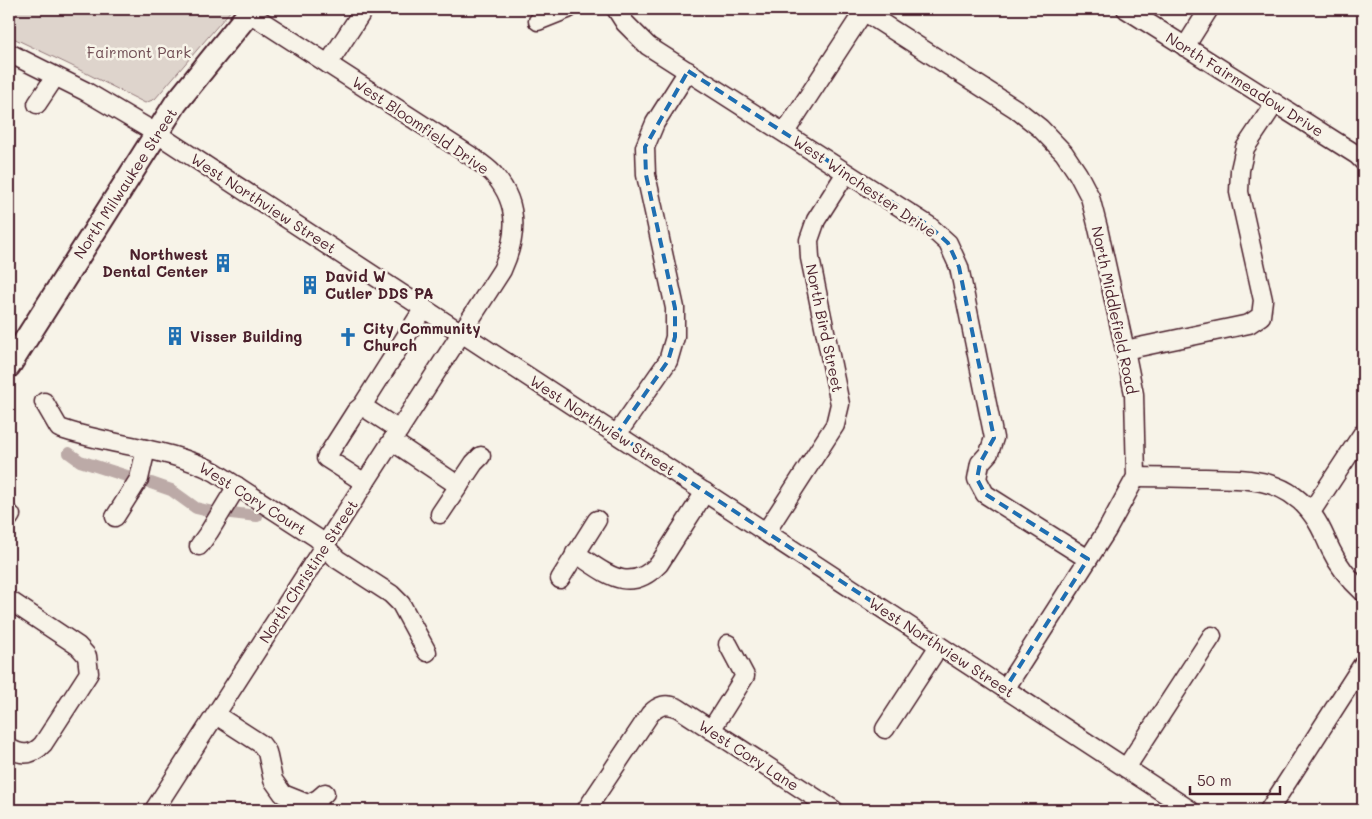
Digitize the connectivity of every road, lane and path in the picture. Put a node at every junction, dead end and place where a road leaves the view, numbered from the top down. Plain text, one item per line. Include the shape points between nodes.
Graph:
1 (364, 9) edge
2 (568, 9) edge
3 (616, 9) edge
4 (1126, 9) edge
5 (1210, 9) edge
6 (862, 10) edge
7 (250, 11) edge
8 (538, 21) dead end
9 (1185, 47) junction
10 (9, 53) edge
11 (328, 64) junction
12 (688, 71) junction
13 (55, 78) junction
14 (1275, 103) junction
15 (37, 104) dead end
16 (156, 132) junction
17 (785, 132) junction
18 (1363, 161) edge
19 (846, 173) junction
20 (424, 308) junction
21 (462, 333) junction
22 (1125, 350) junction
23 (9, 366) edge
24 (44, 402) dead end
25 (362, 406) junction
26 (1363, 433) edge
27 (617, 434) junction
28 (395, 436) junction
29 (146, 450) junction
30 (482, 456) dead end
31 (1136, 476) junction
32 (364, 483) junction
33 (237, 486) junction
34 (459, 486) junction
35 (705, 492) junction
36 (1311, 512) junction
37 (440, 514) dead end
38 (115, 518) dead end
39 (597, 520) dead end
40 (766, 532) junction
41 (324, 545) junction
42 (199, 546) dead end
43 (575, 553) junction
44 (1088, 559) junction
45 (560, 579) dead end
46 (1363, 592) edge
47 (9, 600) edge
48 (1212, 636) dead end
49 (728, 644) dead end
50 (939, 646) junction
51 (427, 652) dead end
52 (1363, 664) edge
53 (1005, 689) junction
54 (216, 715) junction
55 (885, 729) dead end
56 (712, 730) junction
57 (9, 748) edge
58 (1126, 768) junction
59 (325, 792) dead end
60 (591, 808) edge
61 (154, 810) edge
62 (832, 810) edge
63 (1190, 810) edge
64 (1269, 810) edge

1 - 11 street
2 - 8 street
3 - 12 street, West Winchester Drive via 648,46
4 - 9 street, North Fairmeadow Drive
5 - 9 street
6 - 17 street
6 - 22 street, North Middlefield Road via 1016,109 1064,153 1090,197
7 - 11 street, West Bloomfield Drive
7 - 16 main road, North Milwaukee Street
9 - 14 street, North Fairmeadow Drive
10 - 13 street, West Northview Street
11 - 21 street, West Bloomfield Drive via 474,158 494,174 506,191 514,216 510,253
12 - 17 street, West Winchester Drive
12 - 27 street via 655,123 645,147 646,174 675,308 675,338 668,360
13 - 15 street
13 - 16 street, West Northview Street via 85,91
14 - 18 street, North Fairmeadow Drive
14 - 22 street via 1245,148 1240,170 1239,192 1263,300 1261,316 1249,324
16 - 20 street, West Northview Street
16 - 23 main road, North Milwaukee Street
17 - 19 street, West Winchester Drive
19 - 40 street, North Bird Street via 816,220 809,240 840,404 835,425
19 - 44 street, West Winchester Drive via 928,225 948,243 959,267 994,438 989,453 980,463 976,479 985,494
20 - 21 street, West Northview Street
20 - 25 street
21 - 27 street, West Northview Street
21 - 28 street, North Christine Street
22 - 31 street, North Middlefield Road via 1134,394
24 - 29 street, West Cory Court via 59,428
25 - 28 street
25 - 32 street via 326,458
26 - 36 street
27 - 35 street, West Northview Street
28 - 32 street, North Christine Street
28 - 34 street
29 - 33 street, West Cory Court via 198,463
29 - 38 street via 139,479
30 - 34 street
31 - 36 street via 1253,479 1292,495
31 - 44 street, North Middlefield Road
32 - 41 street, North Christine Street
33 - 41 street, West Cory Court
33 - 42 street
34 - 37 street
35 - 40 street, West Northview Street
35 - 43 street via 659,564 637,580 623,580 610,575
36 - 46 street via 1348,578
39 - 43 street
40 - 50 street, West Northview Street
41 - 51 street, West Cory Court via 336,559 391,594 401,604
41 - 54 street, North Christine Street
43 - 45 street
44 - 53 street, North Middlefield Road
47 - 57 street via 78,646 88,656 89,673 37,751 20,753
48 - 58 street
49 - 56 street via 745,676
50 - 53 street, West Northview Street
50 - 55 street
52 - 64 street
53 - 58 street, West Northview Street
54 - 59 street via 261,744 267,752 274,780 283,794 308,804
54 - 61 street, North Christine Street
56 - 60 street, West Cory Lane via 678,708 663,704 655,708
56 - 62 street, West Cory Lane
58 - 63 street, West Northview Street

